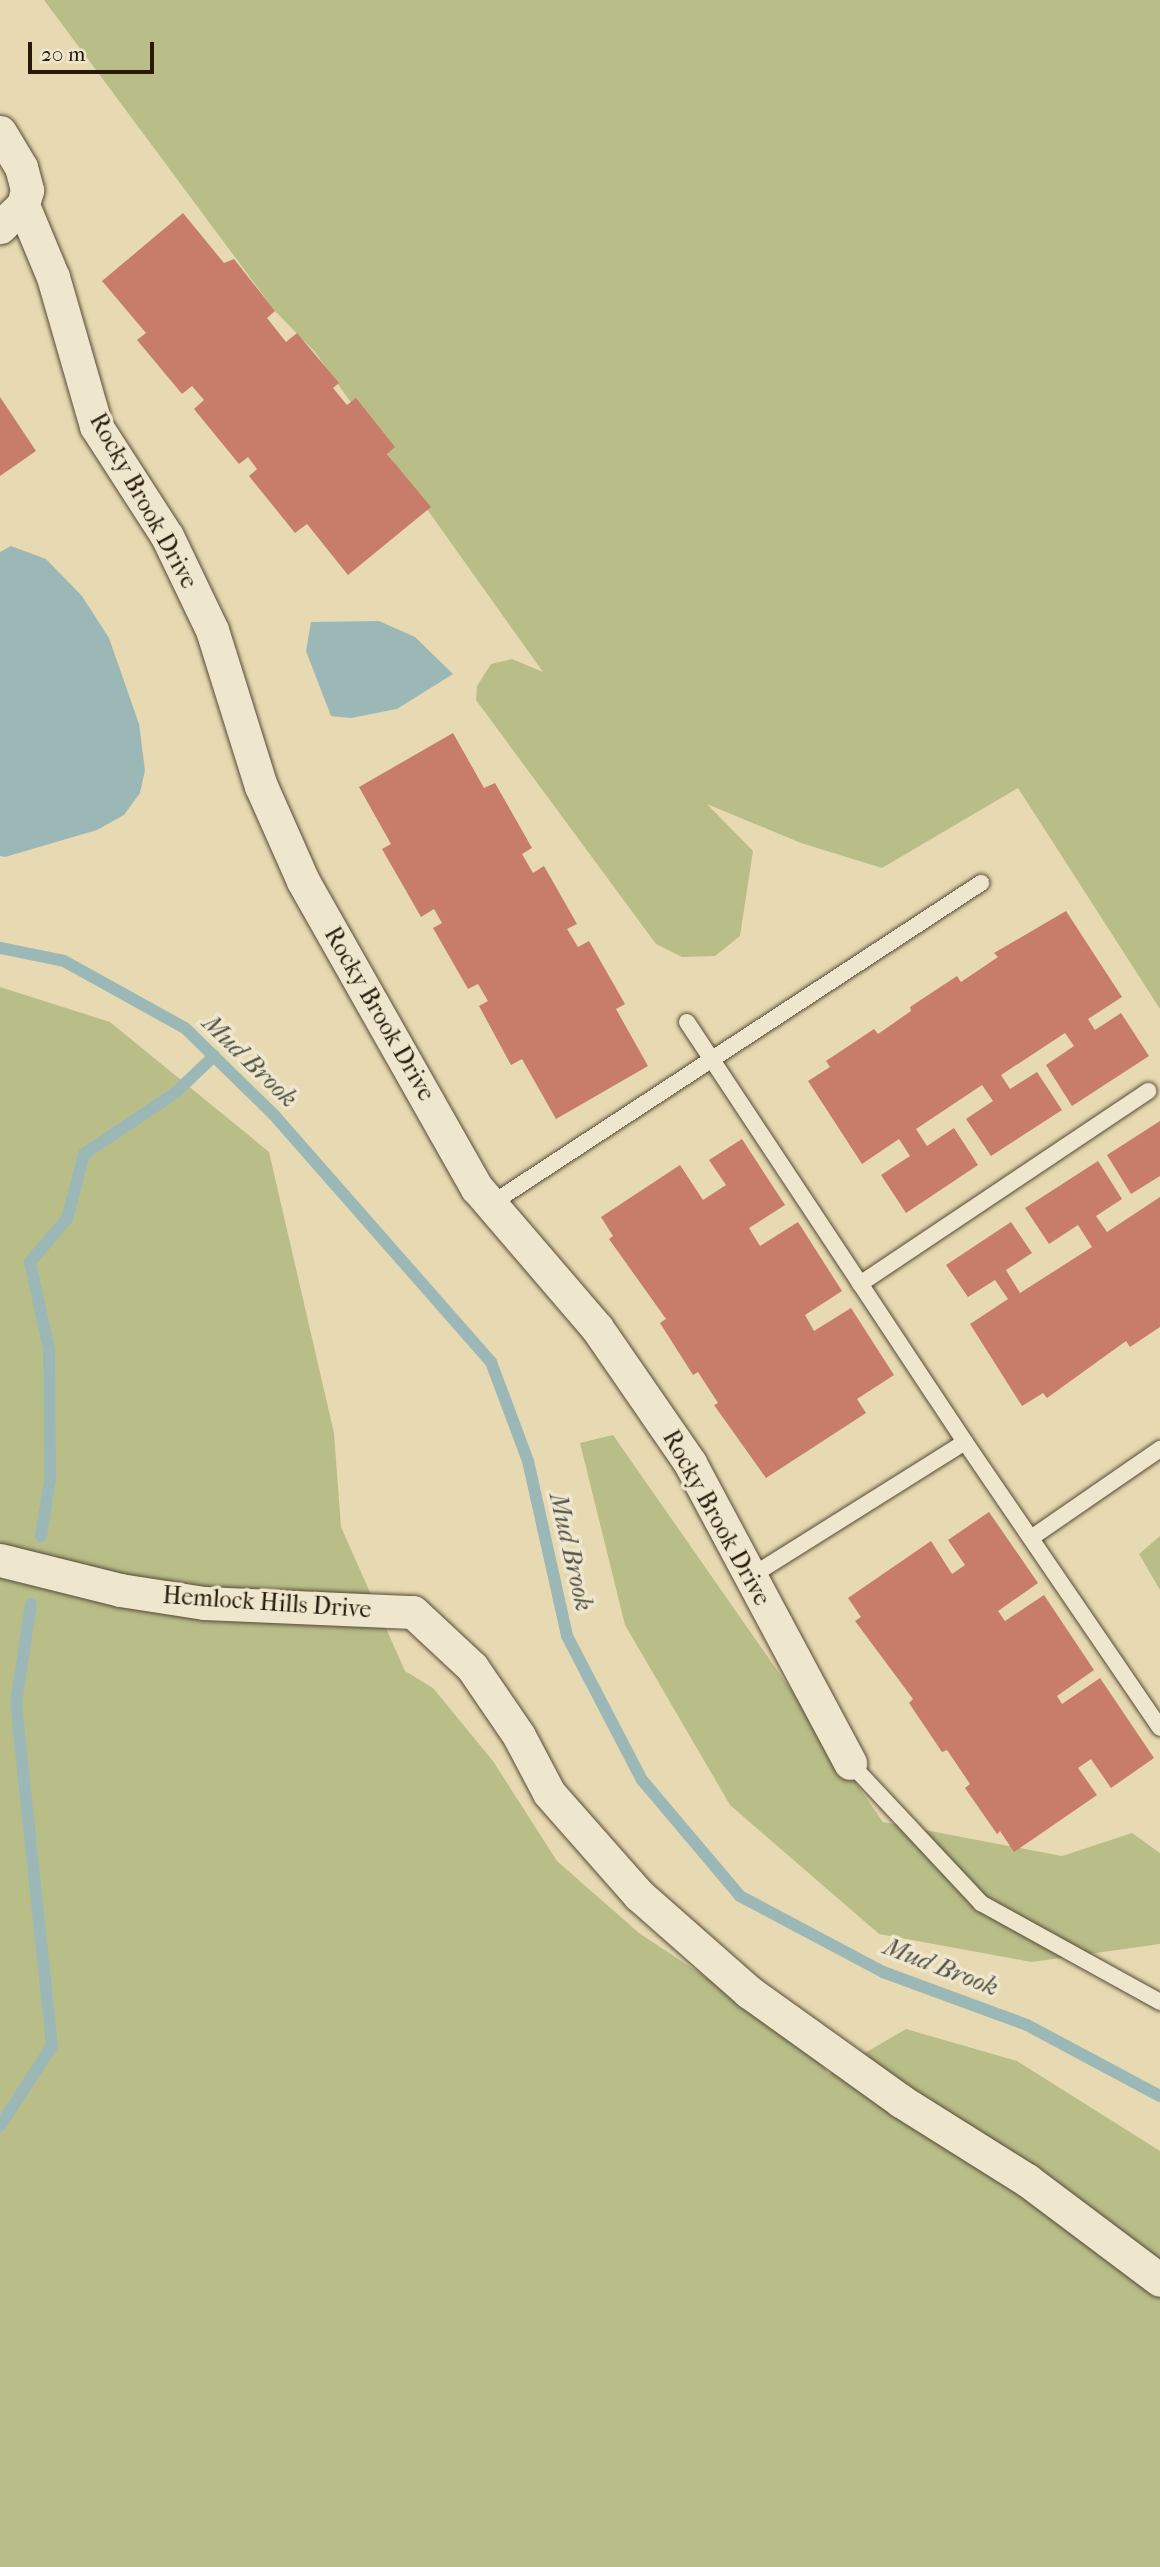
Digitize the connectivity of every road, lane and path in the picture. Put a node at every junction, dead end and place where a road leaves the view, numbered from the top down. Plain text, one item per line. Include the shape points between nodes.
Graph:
1 (0, 132) edge
2 (12, 216) edge
3 (981, 883) dead end
4 (687, 1022) dead end
5 (710, 1059) junction
6 (1148, 1091) dead end
7 (491, 1204) junction
8 (860, 1284) junction
9 (965, 1442) junction
10 (1160, 1449) edge
11 (1031, 1538) junction
12 (0, 1560) edge
13 (750, 1577) junction
14 (1160, 1728) edge
15 (850, 1763) joint
16 (1160, 2002) edge
17 (1160, 2280) edge

1 - 2 street, Rocky Brook Drive via 21,167 27,190
2 - 7 street, Rocky Brook Drive via 53,278 96,426 167,536 212,630 261,786 303,881 477,1188
3 - 5 lane
4 - 5 lane
5 - 7 lane
5 - 8 lane
6 - 8 lane
7 - 13 street, Rocky Brook Drive via 597,1328 690,1463
8 - 9 lane
9 - 11 lane
9 - 13 lane
10 - 11 lane
11 - 14 lane
12 - 17 street, Hemlock Hills Drive via 120,1590 204,1603 413,1612 472,1667 519,1736 549,1793 639,1895 750,1992 901,2101 1027,2180
13 - 15 street, Rocky Brook Drive
15 - 16 lane via 981,1903

